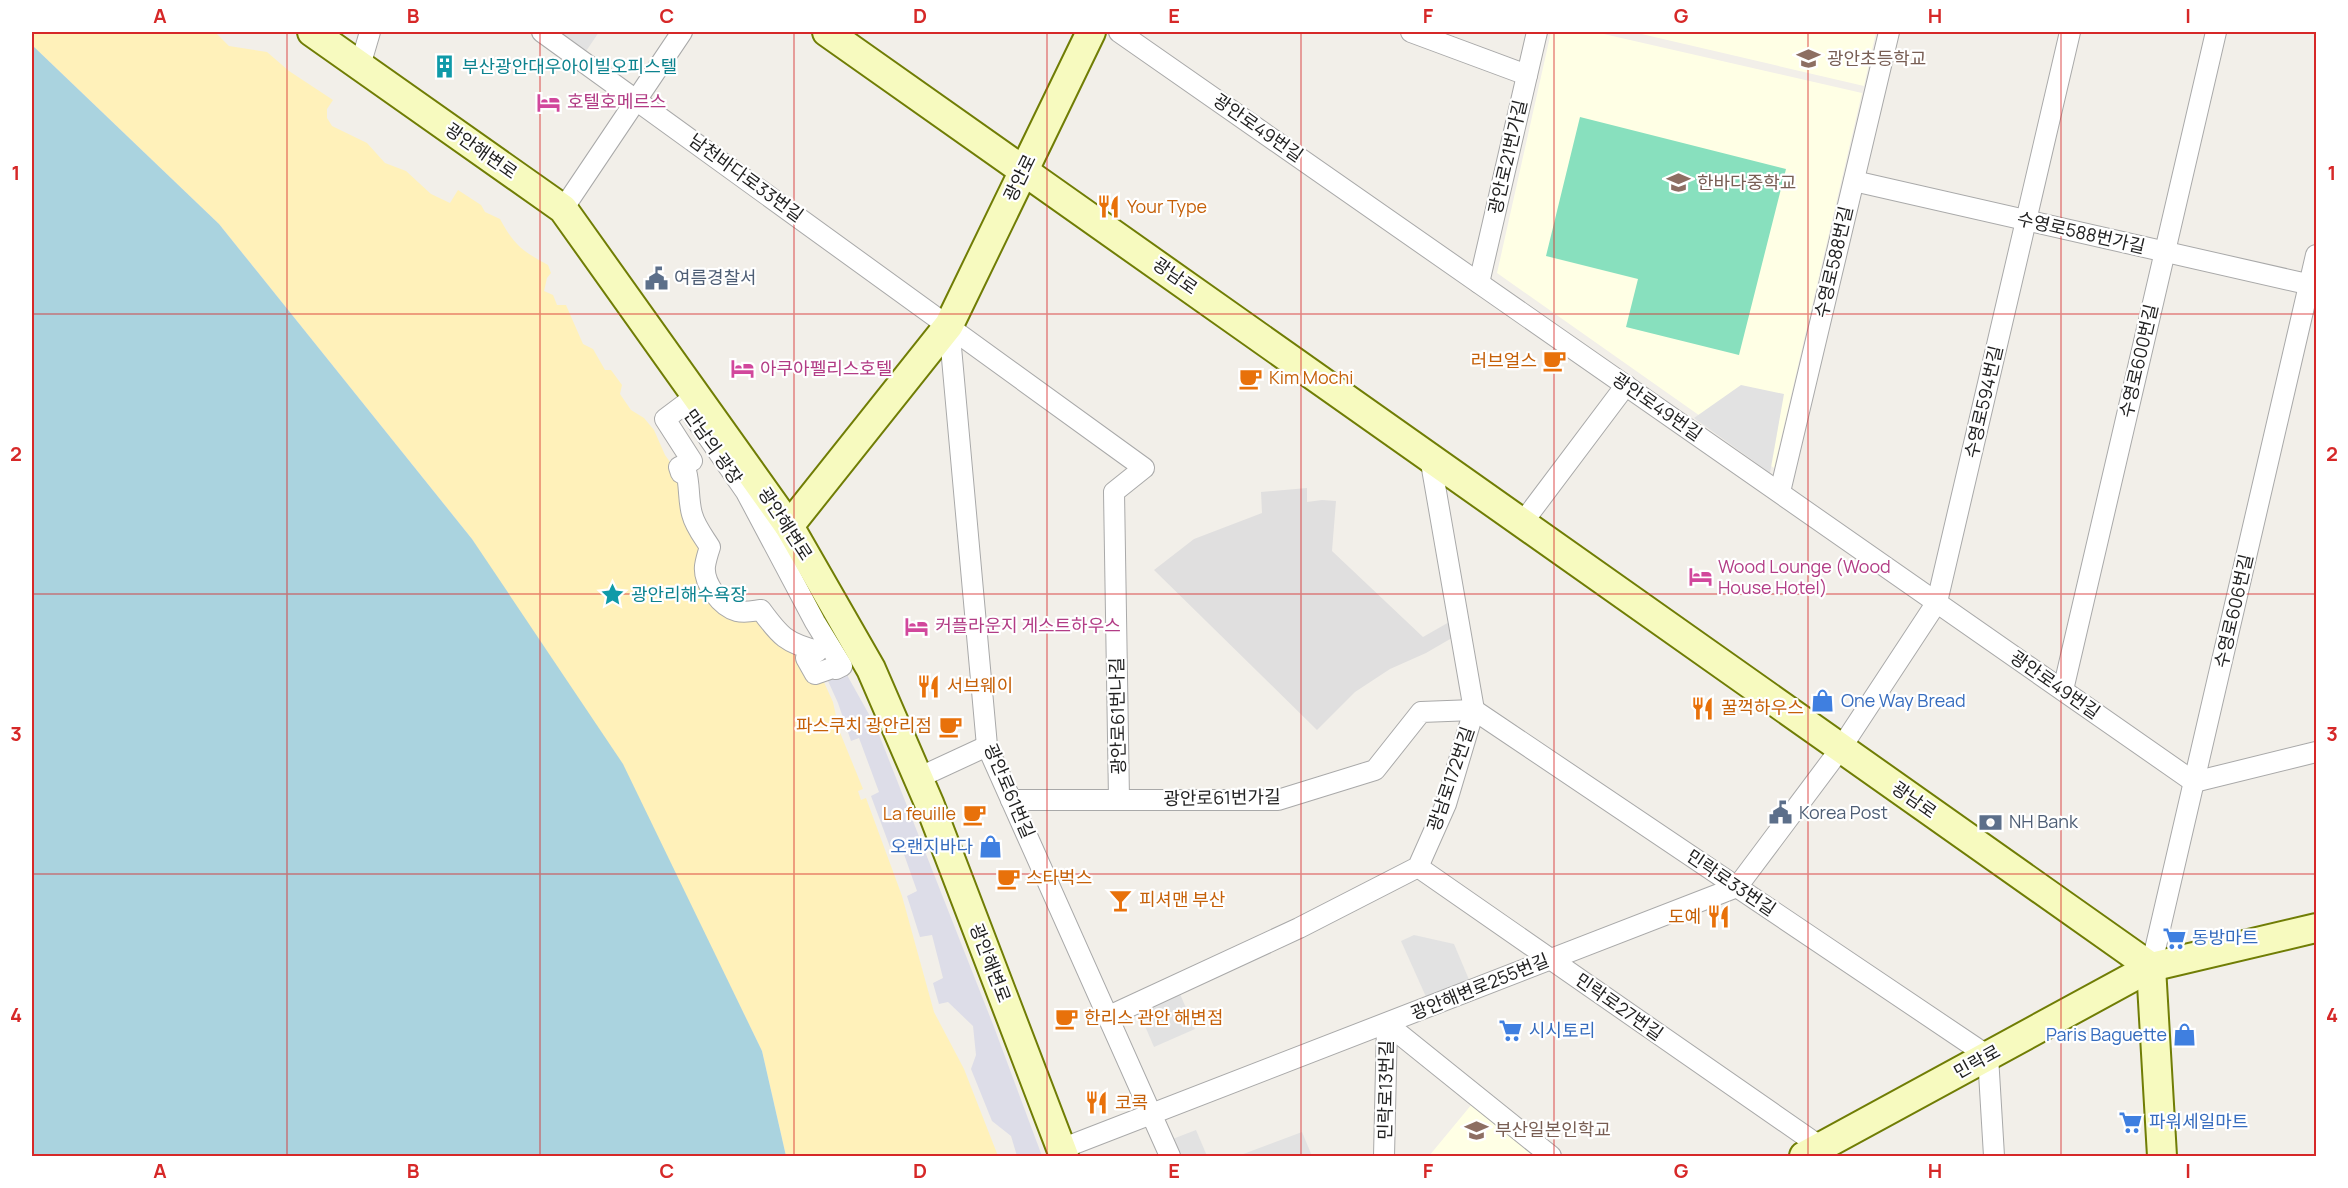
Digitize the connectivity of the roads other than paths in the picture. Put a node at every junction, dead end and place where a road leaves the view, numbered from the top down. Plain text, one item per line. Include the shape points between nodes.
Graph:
1 (312, 32) edge
2 (370, 32) edge
3 (542, 32) edge
4 (682, 32) edge
5 (827, 32) edge
6 (1091, 32) edge
7 (1119, 32) edge
8 (1412, 32) edge
9 (1537, 32) edge
10 (1889, 32) edge
11 (2070, 32) edge
12 (2216, 32) edge
13 (360, 66) junction
14 (1527, 75) junction
15 (638, 99) junction
16 (1024, 170) junction
17 (1854, 181) junction
18 (563, 209) junction
19 (2026, 220) junction
20 (2165, 252) junction
21 (2316, 255) edge
22 (1479, 283) junction
23 (2313, 285) edge
24 (949, 325) junction
25 (1626, 385) junction
26 (1430, 457) junction
27 (1780, 492) junction
28 (1523, 522) junction
29 (789, 526) junction
30 (1937, 602) junction
31 (842, 666) joint
32 (2063, 690) junction
33 (1474, 710) junction
34 (987, 746) junction
35 (1841, 748) junction
36 (2316, 752) edge
37 (918, 778) junction
38 (2194, 782) junction
39 (1119, 799) junction
40 (1011, 800) junction
41 (1418, 867) junction
42 (1737, 888) junction
43 (2316, 928) edge
44 (1550, 959) junction
45 (2151, 967) junction
46 (1109, 1016) junction
47 (1388, 1024) junction
48 (1988, 1056) junction
49 (1153, 1114) junction
50 (1062, 1153) edge
51 (1815, 1153) edge
52 (1170, 1156) edge
53 (1384, 1156) edge
54 (1551, 1156) edge
55 (1994, 1156) edge
56 (2163, 1156) edge

1 - 13 main road, 광안해변로
2 - 13 street
3 - 15 street, 남천바다로33번길
4 - 15 street
5 - 16 main road, 광남로
6 - 16 main road, 광안로
7 - 22 street, 광안로49번길
8 - 14 street
9 - 14 street, 광안로21번가길
10 - 17 street, 수영로588번길
11 - 19 street, 수영로594번길
12 - 20 street, 수영로600번길
13 - 18 main road, 광안해변로
14 - 22 street, 광안로21번가길
15 - 18 street
15 - 24 street, 남천바다로33번길
16 - 24 main road, 광안로
16 - 26 main road, 광남로
17 - 19 street, 수영로588번가길
17 - 27 street, 수영로588번길
18 - 29 main road, 광안해변로
19 - 20 street, 수영로588번가길
19 - 30 street, 수영로594번길
20 - 23 street, 수영로588번가길
20 - 32 street, 수영로600번길
21 - 23 street, 수영로606번길
22 - 25 street, 광안로49번길
23 - 38 street, 수영로606번길
24 - 29 main road, 광안로
24 - 34 street, 광안로61번길
24 - 39 street, 광안로61번나길 via 1144,468 1114,492
25 - 27 street, 광안로49번길
25 - 28 street
26 - 28 main road, 광남로
26 - 33 street, 광남로172번길
27 - 30 street, 광안로49번길
28 - 35 main road, 광남로
29 - 37 main road, 광안해변로 via 871,669
30 - 32 street, 광안로49번길
30 - 35 street, 수영로594번길
31 - 31 street, 만남의 광장 via 746,492 685,404 665,419 692,461 679,467 681,473 686,471 692,514 710,547 705,567 707,580 721,600 735,611 761,610 779,634 818,651 806,658 815,674
32 - 38 street, 광안로49번길
33 - 39 street, 광안로61번가길 via 1421,712 1375,770 1278,800
33 - 41 street, 광남로172번길 via 1446,804
33 - 42 street, 민락로33번길
34 - 37 street
34 - 40 street, 광안로61번길
35 - 42 street
35 - 45 main road, 광남로
36 - 38 street
37 - 50 main road, 광안해변로
38 - 45 street, 수영로606번길
39 - 40 street, 광안로61번가길
40 - 46 street, 광안로61번길
41 - 44 street, 민락로27번길
41 - 46 street via 1299,928
42 - 44 street, 광안해변로255번길
42 - 48 street, 민락로33번길
43 - 45 main road, 민락로
44 - 47 street, 광안해변로255번길
44 - 51 street, 민락로27번길
45 - 48 main road, 민락로
45 - 56 main road
46 - 49 street, 광안로61번길
47 - 49 street, 광안해변로255번길
47 - 53 street, 민락로13번길
47 - 54 street
48 - 51 main road, 민락로
48 - 55 street
49 - 50 street, 광안해변로255번길
49 - 52 street, 광안로61번길

